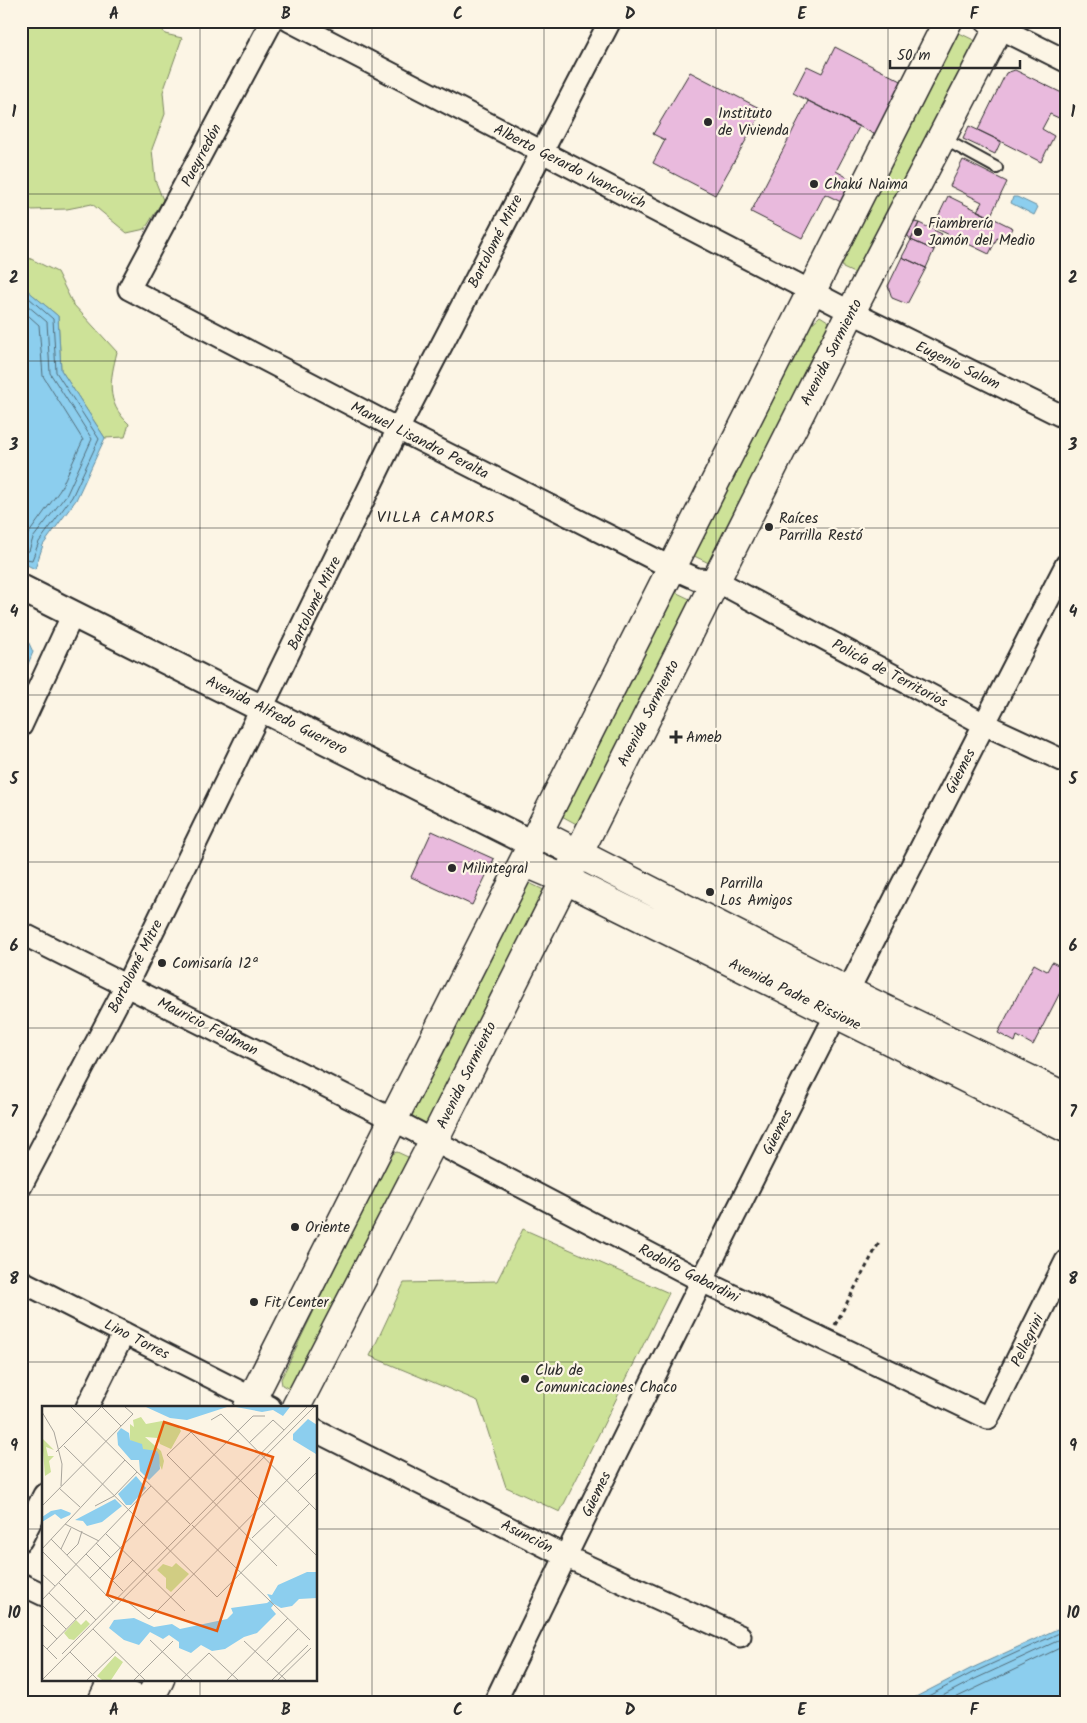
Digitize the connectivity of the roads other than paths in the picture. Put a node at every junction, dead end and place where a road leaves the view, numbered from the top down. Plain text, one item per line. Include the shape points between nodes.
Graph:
1 (272, 21) edge
2 (290, 21) edge
3 (610, 21) edge
4 (948, 21) edge
5 (996, 23) edge
6 (1066, 61) edge
7 (941, 138) junction
8 (541, 152) junction
9 (997, 168) dead end
10 (129, 289) joint
11 (812, 291) junction
12 (850, 312) junction
13 (1066, 418) edge
14 (398, 429) junction
15 (1066, 565) edge
16 (672, 568) junction
17 (715, 580) junction
18 (21, 588) edge
19 (73, 614) junction
20 (263, 708) junction
21 (984, 724) junction
22 (21, 726) edge
23 (1066, 762) edge
24 (531, 846) junction
25 (577, 852) junction
26 (564, 879) junction
27 (21, 933) edge
28 (127, 984) junction
29 (842, 1003) junction
30 (1066, 1097) edge
31 (394, 1120) junction
32 (1066, 1128) edge
33 (433, 1142) junction
34 (21, 1186) edge
35 (1066, 1261) edge
36 (21, 1281) edge
37 (702, 1281) junction
38 (124, 1333) junction
39 (257, 1403) edge
40 (88, 1406) edge
41 (297, 1406) edge
42 (988, 1418) joint
43 (318, 1433) edge
44 (42, 1499) edge
45 (21, 1540) edge
46 (565, 1556) junction
47 (21, 1584) edge
48 (42, 1594) edge
49 (740, 1636) dead end
50 (109, 1688) edge
51 (152, 1696) edge
52 (495, 1702) edge

1 - 10 street, Pueyrredón
2 - 8 street, Alberto Gerardo Ivancovich
3 - 8 street, Bartolomé Mitre
4 - 11 main road
5 - 6 street
5 - 7 main road, Avenida Sarmiento
7 - 9 lane
7 - 12 main road, Avenida Sarmiento
8 - 11 street, Alberto Gerardo Ivancovich
8 - 14 street, Bartolomé Mitre
10 - 14 street, Manuel Lisandro Peralta
11 - 12 street, Alberto Gerardo Ivancovich
11 - 16 main road
12 - 13 street, Eugenio Salom
12 - 17 main road, Avenida Sarmiento
14 - 16 street, Manuel Lisandro Peralta
14 - 20 street, Bartolomé Mitre
15 - 21 street, Güemes
16 - 17 street, Manuel Lisandro Peralta via 697,580
16 - 24 main road
17 - 21 street, Policía de Territorios
17 - 25 main road, Avenida Sarmiento
18 - 19 street, Avenida Alfredo Guerrero
19 - 20 street, Avenida Alfredo Guerrero
19 - 22 street
20 - 24 street, Avenida Alfredo Guerrero
20 - 28 street, Bartolomé Mitre
21 - 23 street, Policía de Territorios
21 - 29 street, Güemes
24 - 25 main road, Avenida Padre Rissione
24 - 26 main road, Avenida Padre Rissione
24 - 31 main road
25 - 26 main road, Avenida Sarmiento
25 - 29 main road, Avenida Padre Rissione
26 - 29 main road, Avenida Padre Rissione
26 - 33 main road, Avenida Sarmiento
27 - 28 street, Mauricio Feldman
28 - 31 street, Mauricio Feldman
28 - 34 street, Bartolomé Mitre
29 - 30 main road, Avenida Padre Rissione
29 - 32 main road, Avenida Padre Rissione
29 - 37 street, Güemes
31 - 33 street, Rodolfo Gabardini
31 - 39 main road
33 - 37 street, Rodolfo Gabardini
33 - 41 main road, Avenida Sarmiento
35 - 42 street, Pellegrini
36 - 38 street, Lino Torres
37 - 42 street, Rodolfo Gabardini
37 - 46 street, Güemes
38 - 39 street, Lino Torres
38 - 40 street
43 - 46 street, Asunción
44 - 45 street
46 - 49 street, Asunción
46 - 52 street, Güemes
47 - 48 street
50 - 51 street

